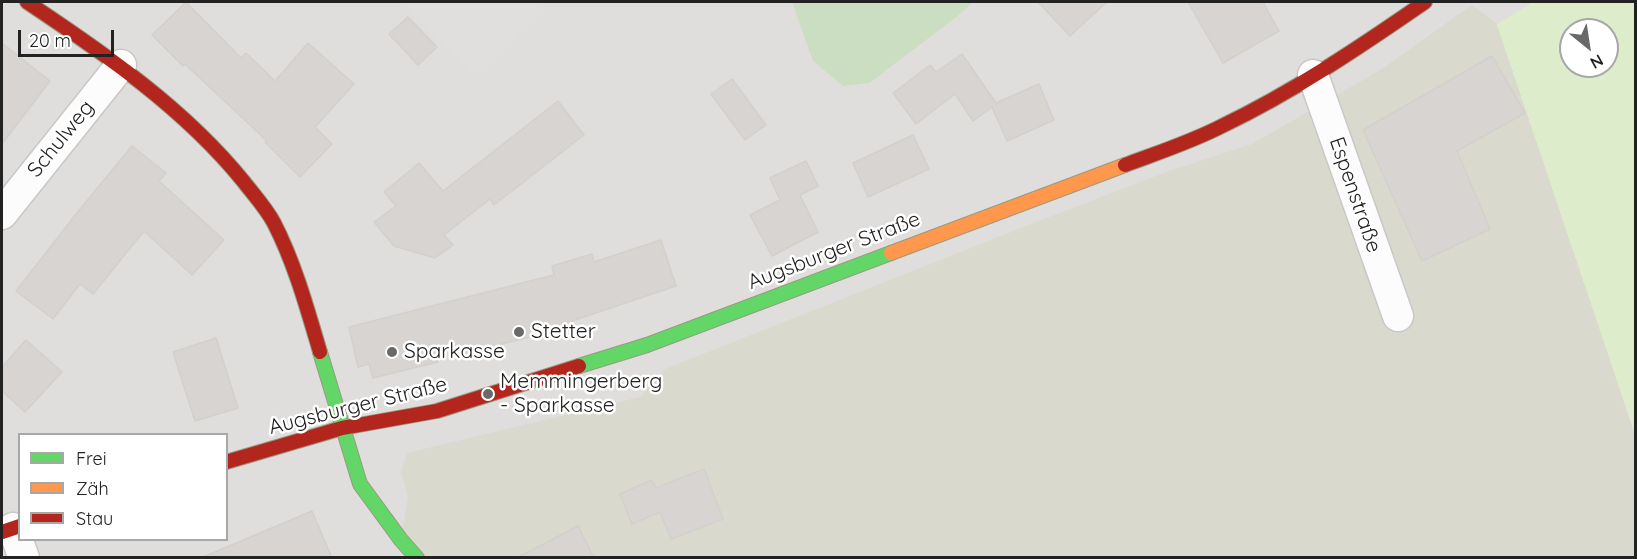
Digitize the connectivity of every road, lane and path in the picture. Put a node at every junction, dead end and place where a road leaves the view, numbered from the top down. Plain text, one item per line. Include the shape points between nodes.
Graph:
1 (27, 2) edge
2 (1425, 2) edge
3 (121, 65) junction
4 (1313, 75) junction
5 (2, 214) edge
6 (1398, 316) dead end
7 (342, 428) junction
8 (228, 461) edge
9 (11, 529) edge
10 (24, 558) edge
11 (417, 558) edge

1 - 3 street
2 - 4 street, Augsburger Straße
3 - 5 street, Schulweg
3 - 7 street via 233,169 273,221 297,276
4 - 6 street, Espenstraße
4 - 7 street, Augsburger Straße via 1223,125 1156,153 647,345 437,411
7 - 8 street, Augsburger Straße
7 - 11 street via 360,484
9 - 10 street

